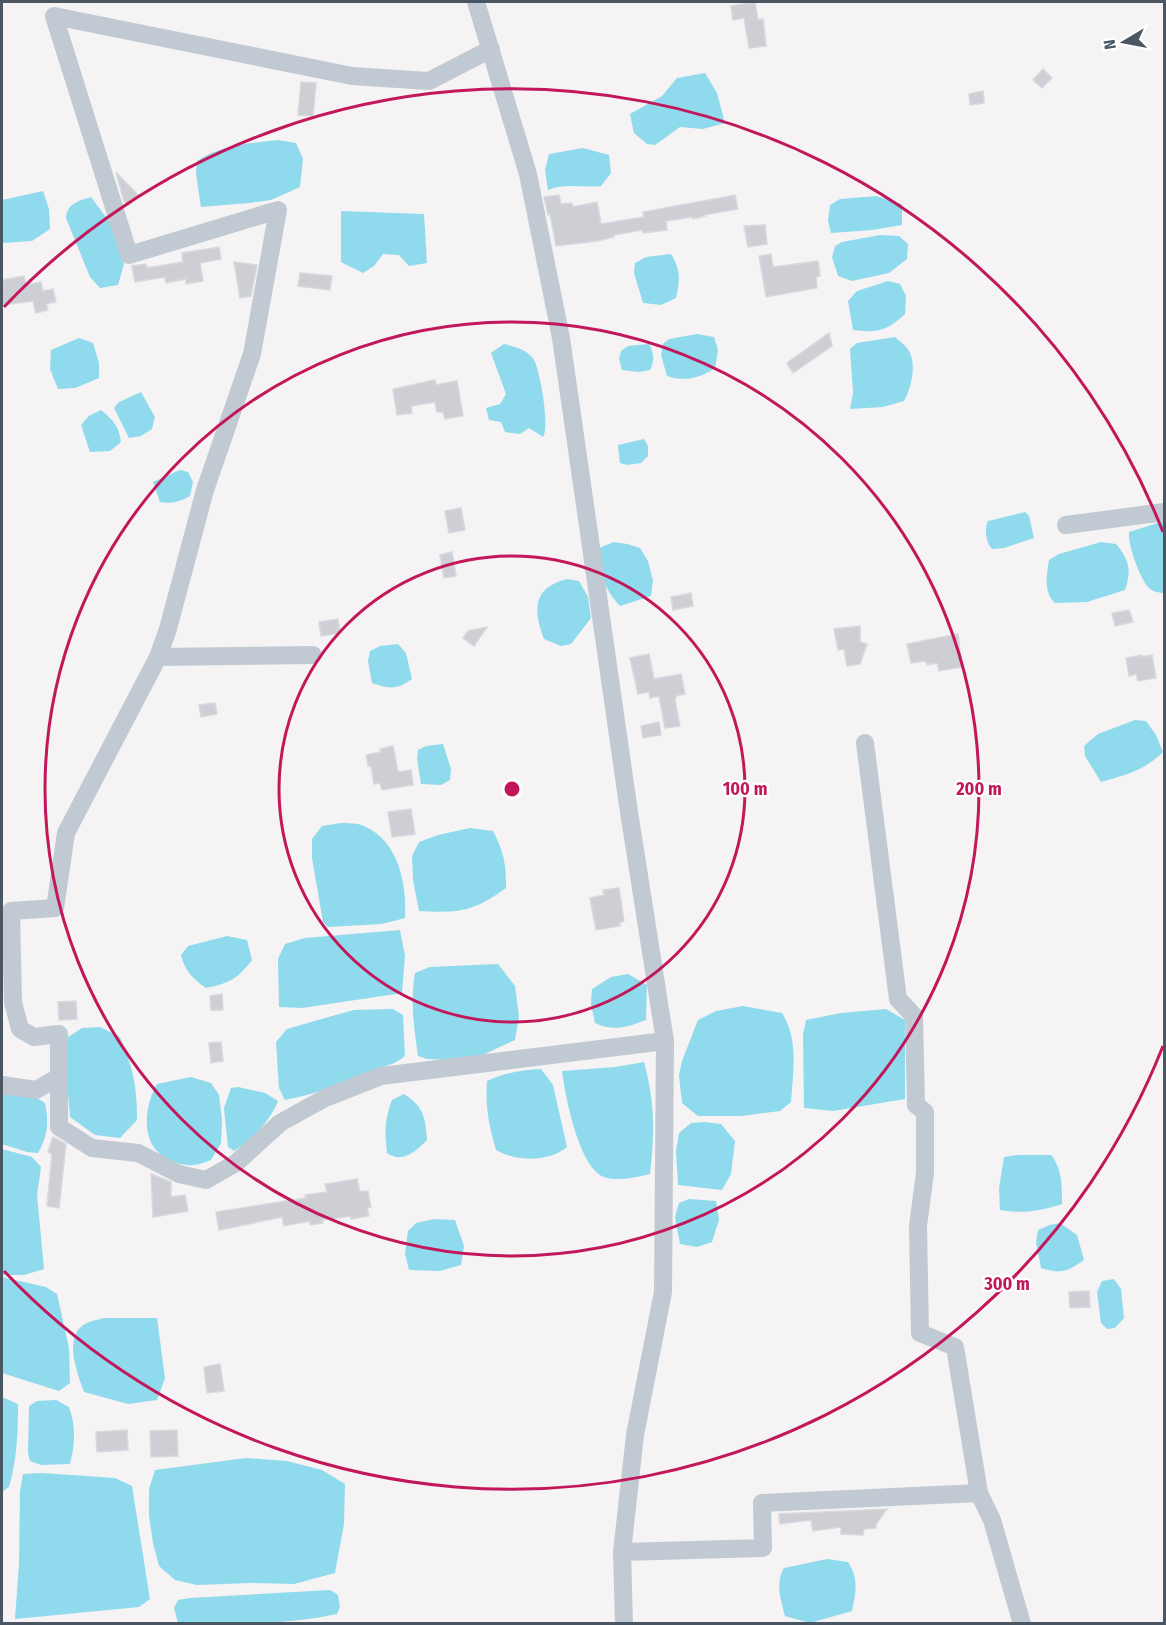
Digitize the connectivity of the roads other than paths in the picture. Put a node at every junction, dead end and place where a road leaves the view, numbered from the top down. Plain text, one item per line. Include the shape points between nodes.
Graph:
1 (477, 2) edge
2 (491, 49) junction
3 (1164, 512) edge
4 (1066, 525) dead end
5 (313, 655) dead end
6 (158, 657) junction
7 (865, 743) dead end
8 (665, 1041) junction
9 (59, 1077) junction
10 (2, 1085) edge
11 (979, 1493) junction
12 (622, 1552) junction
13 (624, 1623) edge
14 (1022, 1623) edge

1 - 2 street
2 - 6 street via 429,81 352,76 54,16 129,255 278,210 252,354 205,490
2 - 8 street via 528,174 561,338
3 - 4 street
5 - 6 street
6 - 9 street via 66,833 55,908 11,911 13,1002 20,1029 34,1037 59,1034
7 - 11 street via 898,999 914,1016 916,1105 925,1112 925,1173 918,1226 920,1333 956,1347
8 - 9 street via 381,1076 326,1098 280,1123 236,1163 206,1180 179,1174 138,1153 92,1148 59,1127
8 - 12 street via 663,1292 634,1435
9 - 10 street via 36,1090
11 - 12 street via 762,1503 764,1548
11 - 14 street via 992,1520
12 - 13 street

